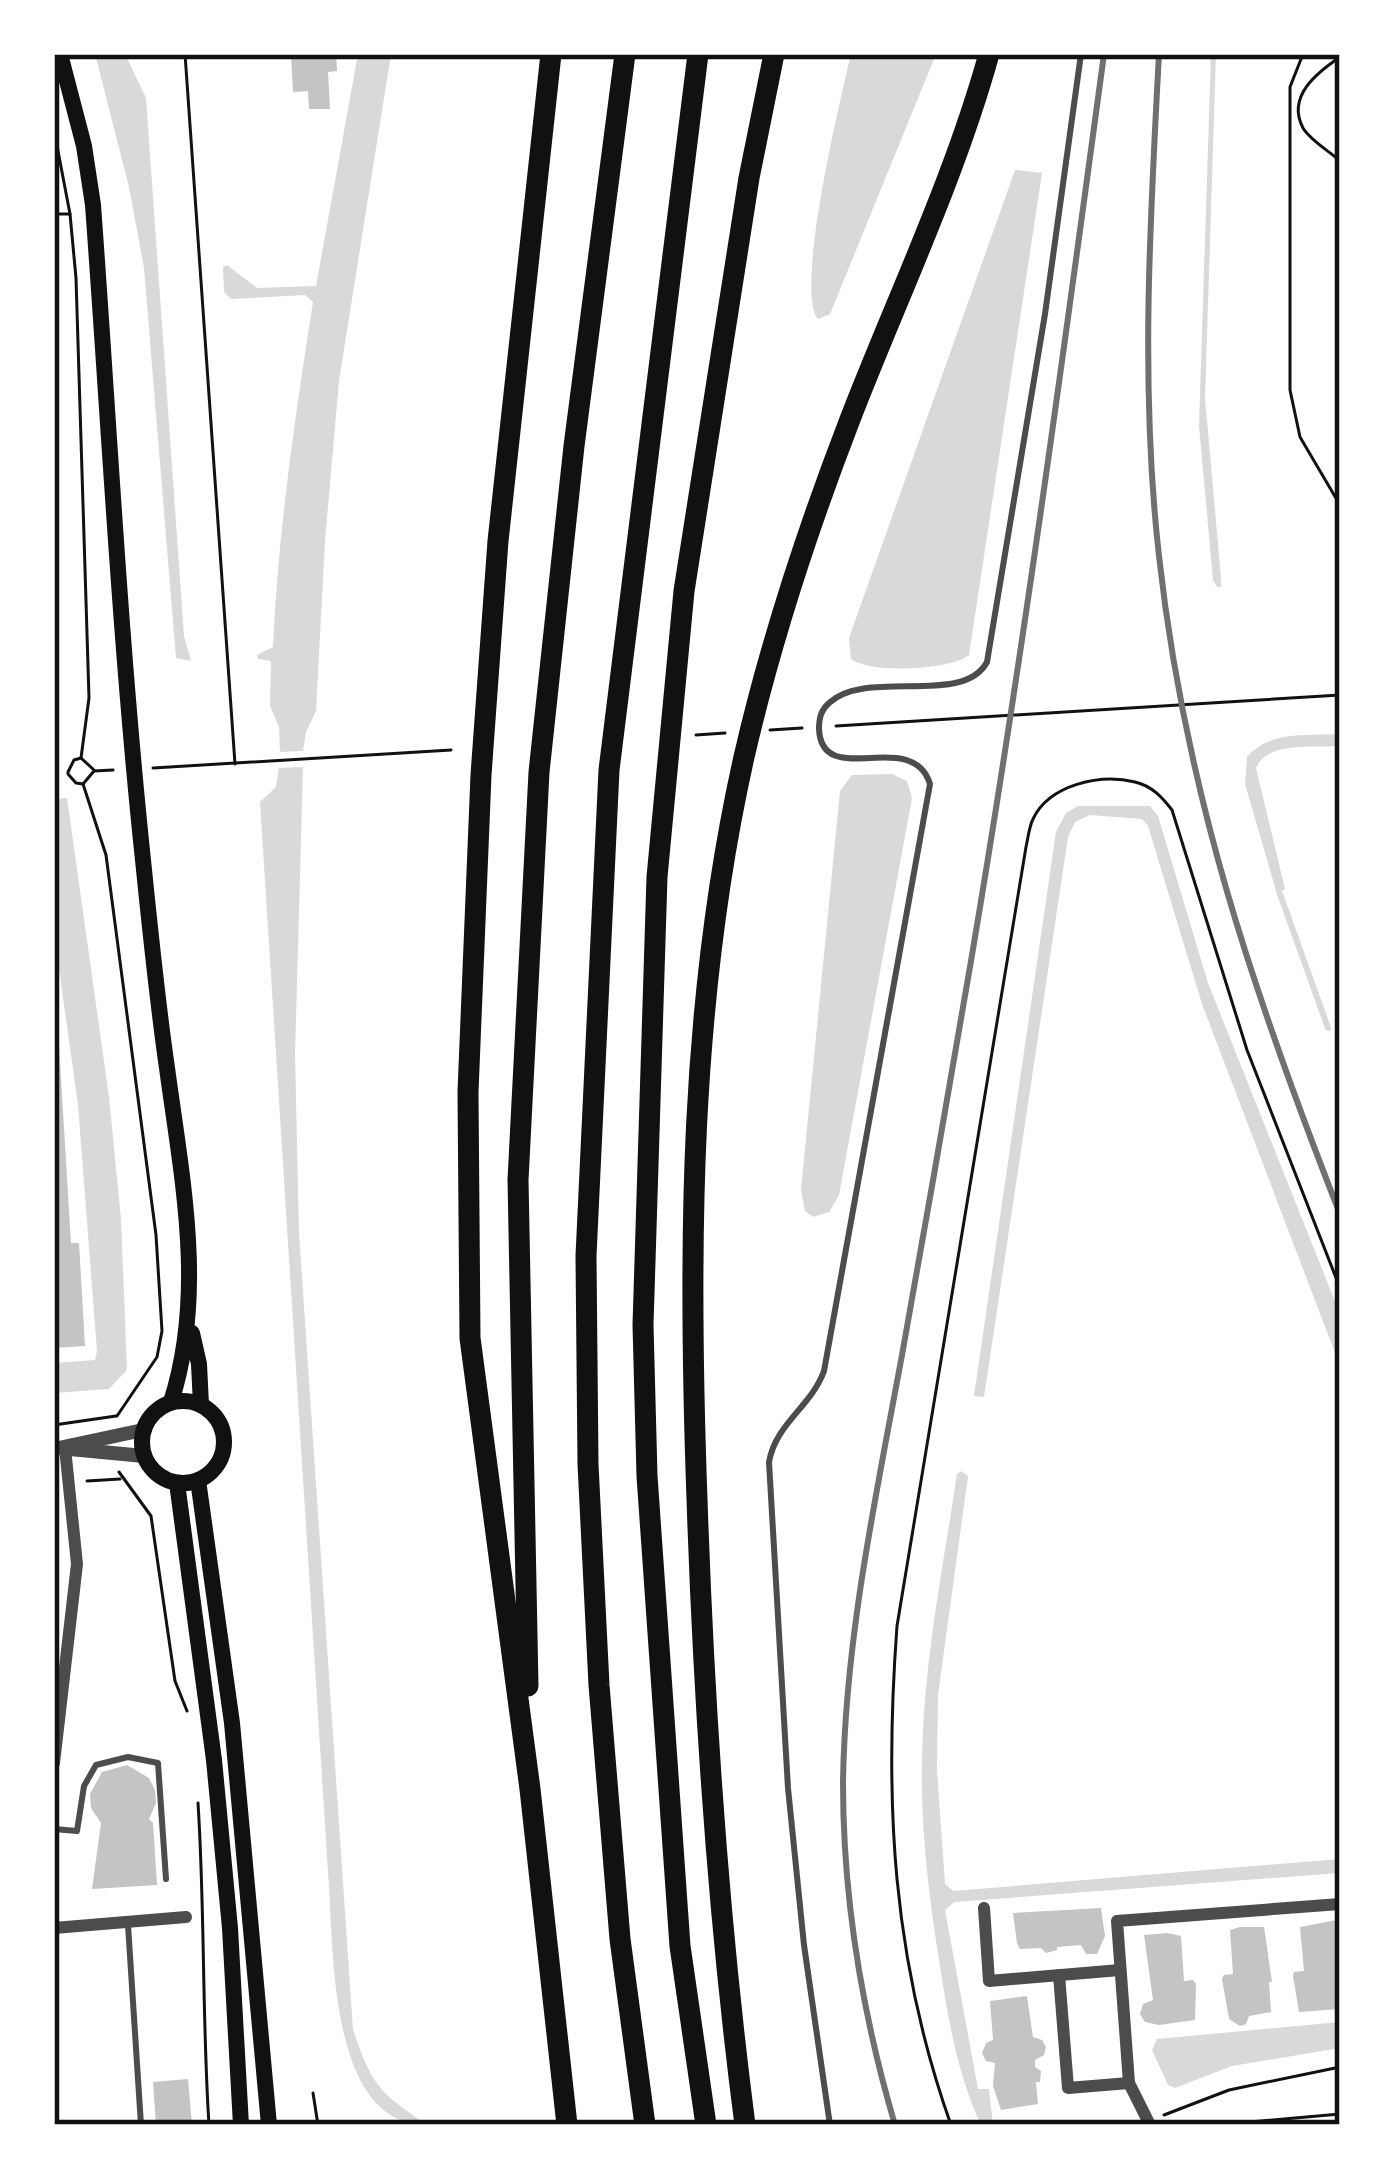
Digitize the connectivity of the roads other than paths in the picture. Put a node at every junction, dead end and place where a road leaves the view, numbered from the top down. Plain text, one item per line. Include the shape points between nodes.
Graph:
1 (60, 54) edge
2 (550, 54) edge
3 (613, 54) edge
4 (625, 54) edge
5 (698, 54) edge
6 (774, 54) edge
7 (989, 54) edge
8 (1081, 54) edge
9 (610, 154) junction
10 (189, 1320) junction
11 (171, 1402) junction
12 (201, 1405) junction
13 (143, 1430) junction
14 (60, 1449) edge
15 (144, 1456) junction
16 (198, 1480) junction
17 (177, 1483) junction
18 (55, 1750) edge
19 (54, 1763) edge
20 (530, 1789) junction
21 (54, 1829) edge
22 (166, 1880) dead end
23 (1340, 1904) edge
24 (984, 1908) dead end
25 (186, 1917) dead end
26 (128, 1922) junction
27 (54, 1928) edge
28 (1120, 1970) junction
29 (1059, 1976) junction
30 (1129, 2083) junction
31 (141, 2125) edge
32 (241, 2125) edge
33 (268, 2125) edge
34 (567, 2125) edge
35 (645, 2125) edge
36 (706, 2125) edge
37 (745, 2125) edge
38 (830, 2125) edge
39 (1152, 2125) edge

1 - 10 main road via 93,205
2 - 20 highway via 498,541 468,1092 470,1338
3 - 9 highway
4 - 9 highway
5 - 35 highway via 614,713 586,1256 599,1685
6 - 36 highway via 684,591 657,878 643,1324 647,1476 680,1946
7 - 37 highway via 809,529 744,760 700,1043 692,1282 701,1623 712,1823
8 - 38 lane via 987,662 960,682 851,692 826,705 819,727 831,754 905,760 922,768 930,784 824,1372 779,1432 769,1462 788,1788
9 - 20 highway via 539,772 518,1180
10 - 11 main road
10 - 12 main road
11 - 12 main road
11 - 13 main road
12 - 16 main road via 224,1437 218,1463
13 - 14 street
13 - 15 main road
14 - 15 street
14 - 18 street via 71,1482 76,1564
15 - 17 main road
16 - 17 main road
16 - 33 main road via 232,1723
17 - 32 main road via 216,1784
18 - 19 street
20 - 34 highway
21 - 22 lane via 77,1831 96,1765 128,1757 158,1763
23 - 28 street via 1117,1921
24 - 29 street via 989,1981
25 - 26 street
26 - 27 street
26 - 31 lane
28 - 29 street
28 - 30 street
29 - 30 street via 1068,2088
30 - 39 street

